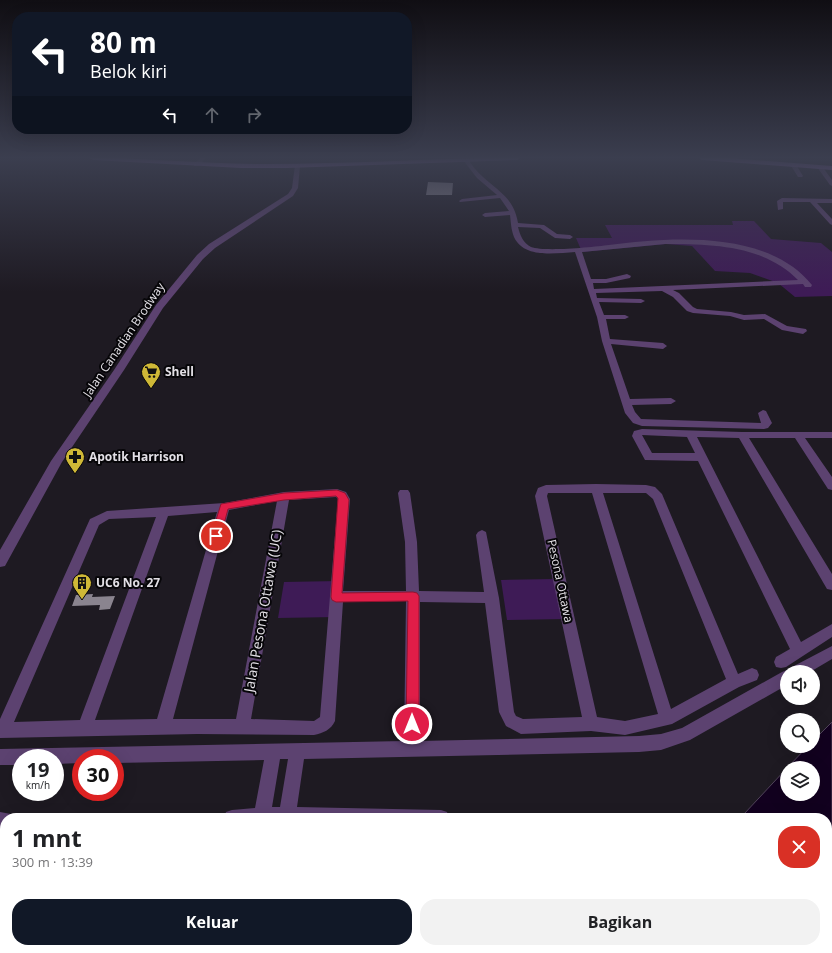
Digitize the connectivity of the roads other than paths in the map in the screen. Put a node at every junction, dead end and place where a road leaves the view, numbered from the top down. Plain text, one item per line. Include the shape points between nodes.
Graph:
1 (279, 202) edge
2 (507, 202) edge
3 (780, 202) edge
4 (813, 202) edge
5 (780, 209) dead end
6 (512, 213) junction
7 (485, 215) dead end
8 (832, 223) edge
9 (514, 225) junction
10 (570, 237) dead end
11 (578, 250) junction
12 (627, 276) dead end
13 (588, 281) junction
14 (664, 289) junction
15 (593, 296) junction
16 (640, 301) dead end
17 (601, 317) junction
18 (625, 317) dead end
19 (803, 331) dead end
20 (606, 341) junction
21 (663, 346) dead end
22 (671, 401) dead end
23 (627, 402) junction
24 (762, 413) dead end
25 (690, 433) junction
26 (742, 435) junction
27 (798, 435) junction
28 (832, 435) edge
29 (702, 458) junction
30 (832, 486) edge
31 (596, 488) junction
32 (404, 493) dead end
33 (284, 496) junction
34 (224, 507) junction
35 (164, 512) junction
36 (482, 535) dead end
37 (0, 562) edge
38 (832, 585) edge
39 (413, 596) junction
40 (336, 597) junction
41 (492, 598) junction
42 (832, 630) edge
43 (798, 651) junction
44 (832, 652) edge
45 (781, 662) dead end
46 (809, 665) edge
47 (752, 675) dead end
48 (780, 681) edge
49 (734, 682) junction
50 (667, 719) junction
51 (591, 724) junction
52 (242, 725) junction
53 (163, 726) junction
54 (85, 727) junction
55 (2, 730) edge
56 (412, 749) junction
57 (273, 751) junction
58 (297, 751) junction
59 (0, 757) edge
60 (262, 813) edge
61 (287, 813) edge

1 - 37 street, Jalan Canadian Brodway via 212,246 159,307 57,461
2 - 6 street
3 - 5 street
4 - 8 street
6 - 7 street
6 - 9 street
9 - 10 street via 542,226 555,236
9 - 11 street via 518,239 526,247
11 - 13 street
11 - 14 street via 645,243 730,245 780,262 807,284 700,285
12 - 13 street
13 - 15 street
14 - 15 street
14 - 19 street via 696,311 731,314 744,318 765,316 785,328
15 - 16 street
15 - 17 street
17 - 18 street
17 - 20 street
20 - 21 street
20 - 23 street
22 - 23 street
23 - 24 street via 630,413 642,423 764,426 767,423
25 - 26 street
25 - 29 street
25 - 29 street via 642,432 637,436 649,457
26 - 27 street
26 - 38 street
27 - 28 street
27 - 30 street
29 - 43 street
31 - 49 street, Pesona Ottawa via 646,489 658,497
31 - 50 street
31 - 51 street, Pesona Ottawa via 550,488 542,491 541,496
32 - 39 street via 411,542
33 - 34 street
33 - 40 street via 337,493 342,495 344,500
33 - 52 street, Jalan Pesona Ottawa (UC)
34 - 35 street
34 - 53 street
35 - 54 street
35 - 55 street via 107,515 94,522
36 - 41 street
39 - 40 street
39 - 41 street
39 - 56 street
40 - 52 street via 327,721 314,728
41 - 51 street via 506,712 511,721 521,727
42 - 43 street
43 - 45 street
44 - 46 street
47 - 49 street
48 - 56 street via 685,735 661,742
49 - 50 street
50 - 51 street via 625,728
52 - 53 street
53 - 54 street
54 - 55 street
56 - 58 street
57 - 58 street
57 - 59 street
57 - 60 street
58 - 61 street

